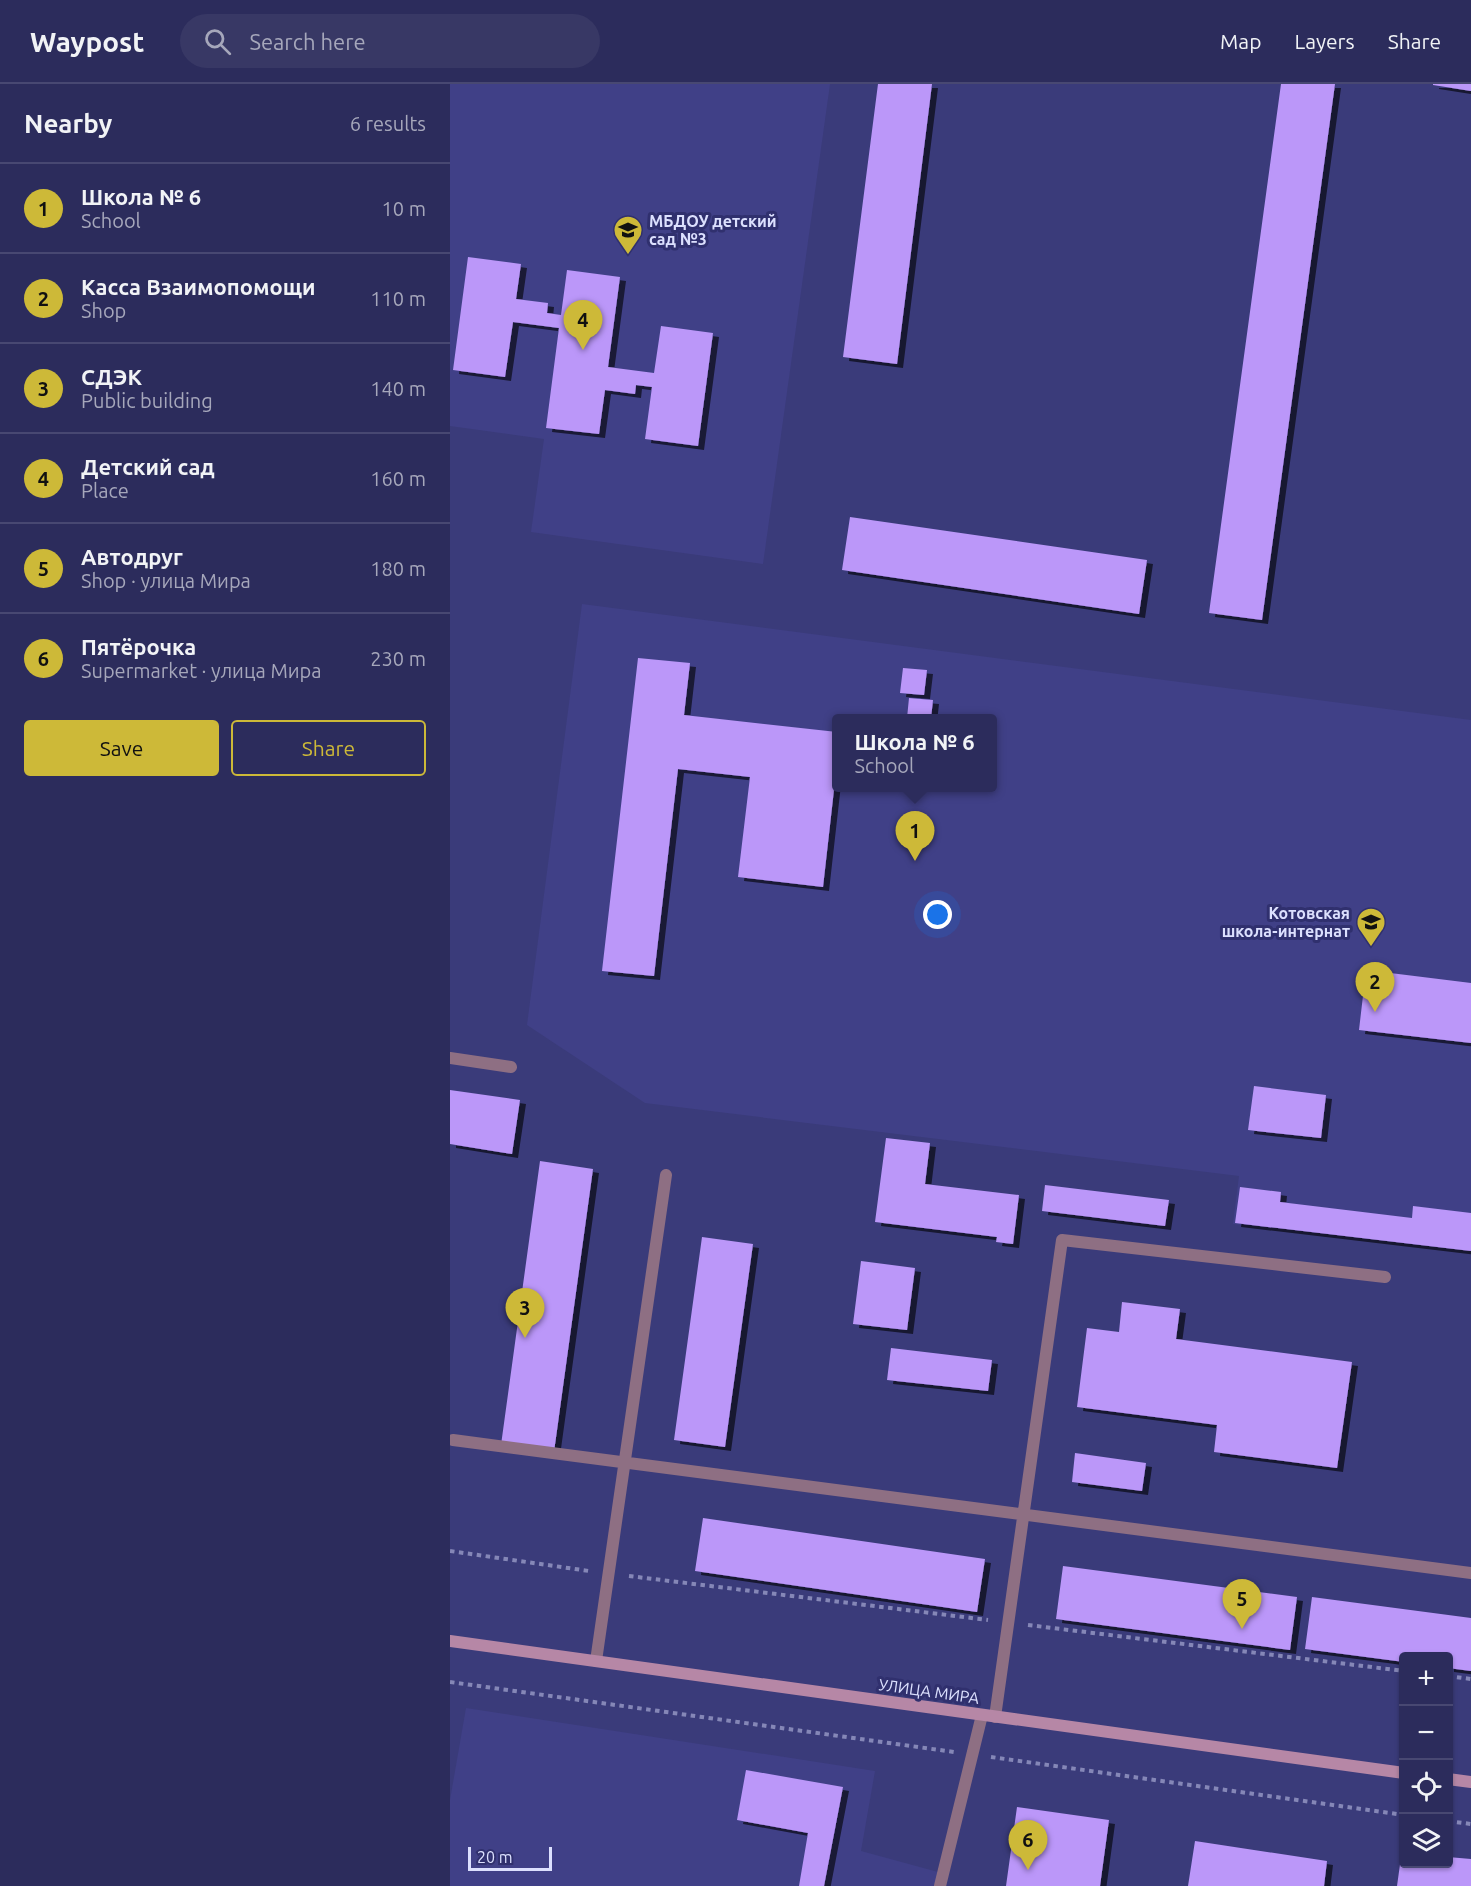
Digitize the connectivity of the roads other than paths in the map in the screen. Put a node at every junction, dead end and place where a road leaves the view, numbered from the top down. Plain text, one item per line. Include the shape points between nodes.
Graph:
1 (450, 1058) edge
2 (511, 1067) dead end
3 (666, 1175) dead end
4 (1385, 1277) dead end
5 (453, 1440) dead end
6 (624, 1462) junction
7 (1023, 1514) junction
8 (1471, 1573) edge
9 (450, 1641) edge
10 (596, 1661) junction
11 (982, 1715) junction
12 (995, 1717) junction
13 (1399, 1772) edge
14 (1453, 1780) edge
15 (1471, 1782) edge
16 (940, 1886) edge

1 - 2 lane
3 - 6 lane
4 - 7 lane via 1062,1240
5 - 6 lane
6 - 7 lane
6 - 10 lane
7 - 8 lane
7 - 12 lane
9 - 10 street, УЛИЦА МИРА
10 - 11 street, УЛИЦА МИРА
11 - 12 street, УЛИЦА МИРА
11 - 16 lane
12 - 13 street, УЛИЦА МИРА
14 - 15 street

